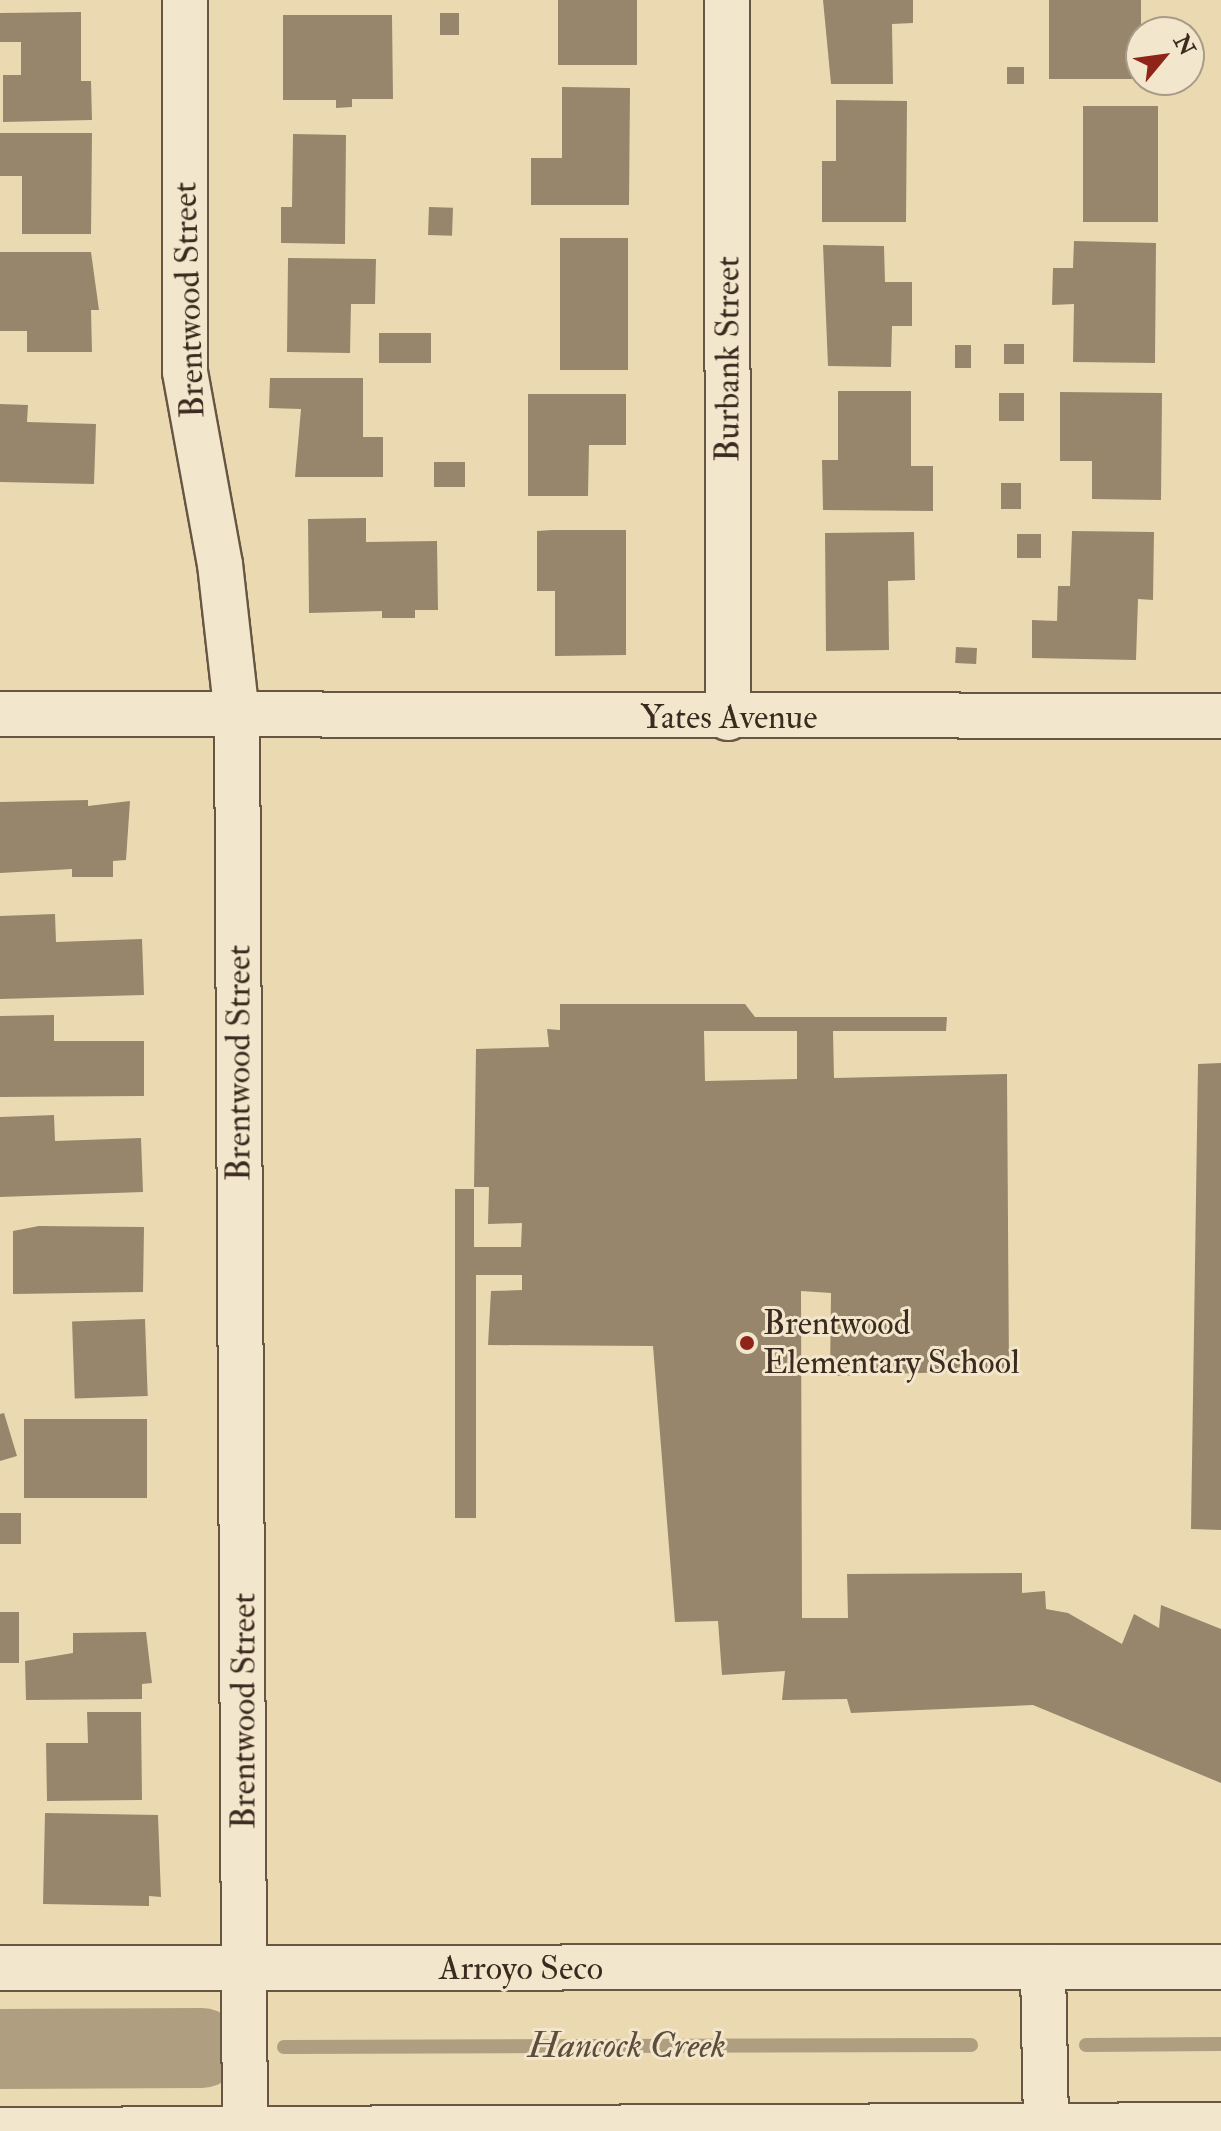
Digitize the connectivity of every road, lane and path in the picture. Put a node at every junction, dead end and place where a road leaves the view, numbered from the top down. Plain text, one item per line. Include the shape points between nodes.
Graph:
1 (185, 0) edge
2 (727, 0) edge
3 (0, 714) edge
4 (237, 716) junction
5 (1221, 716) edge
6 (728, 718) junction
7 (1221, 1967) edge
8 (0, 1968) edge
9 (246, 1968) junction
10 (1043, 1968) junction
11 (1046, 2124) junction
12 (1221, 2125) edge
13 (949, 2129) edge
14 (0, 2130) edge
15 (245, 2130) edge

1 - 4 street, Brentwood Street via 185,372 220,564
2 - 6 street, Burbank Street
3 - 4 street, Yates Avenue
4 - 6 street, Yates Avenue
4 - 9 street, Brentwood Street
5 - 6 street, Yates Avenue
7 - 10 street, Arroyo Seco
8 - 9 street, Arroyo Seco
9 - 10 street, Arroyo Seco
9 - 15 street, Brentwood Street
10 - 11 street
11 - 12 street
11 - 13 street
13 - 15 street
14 - 15 street

